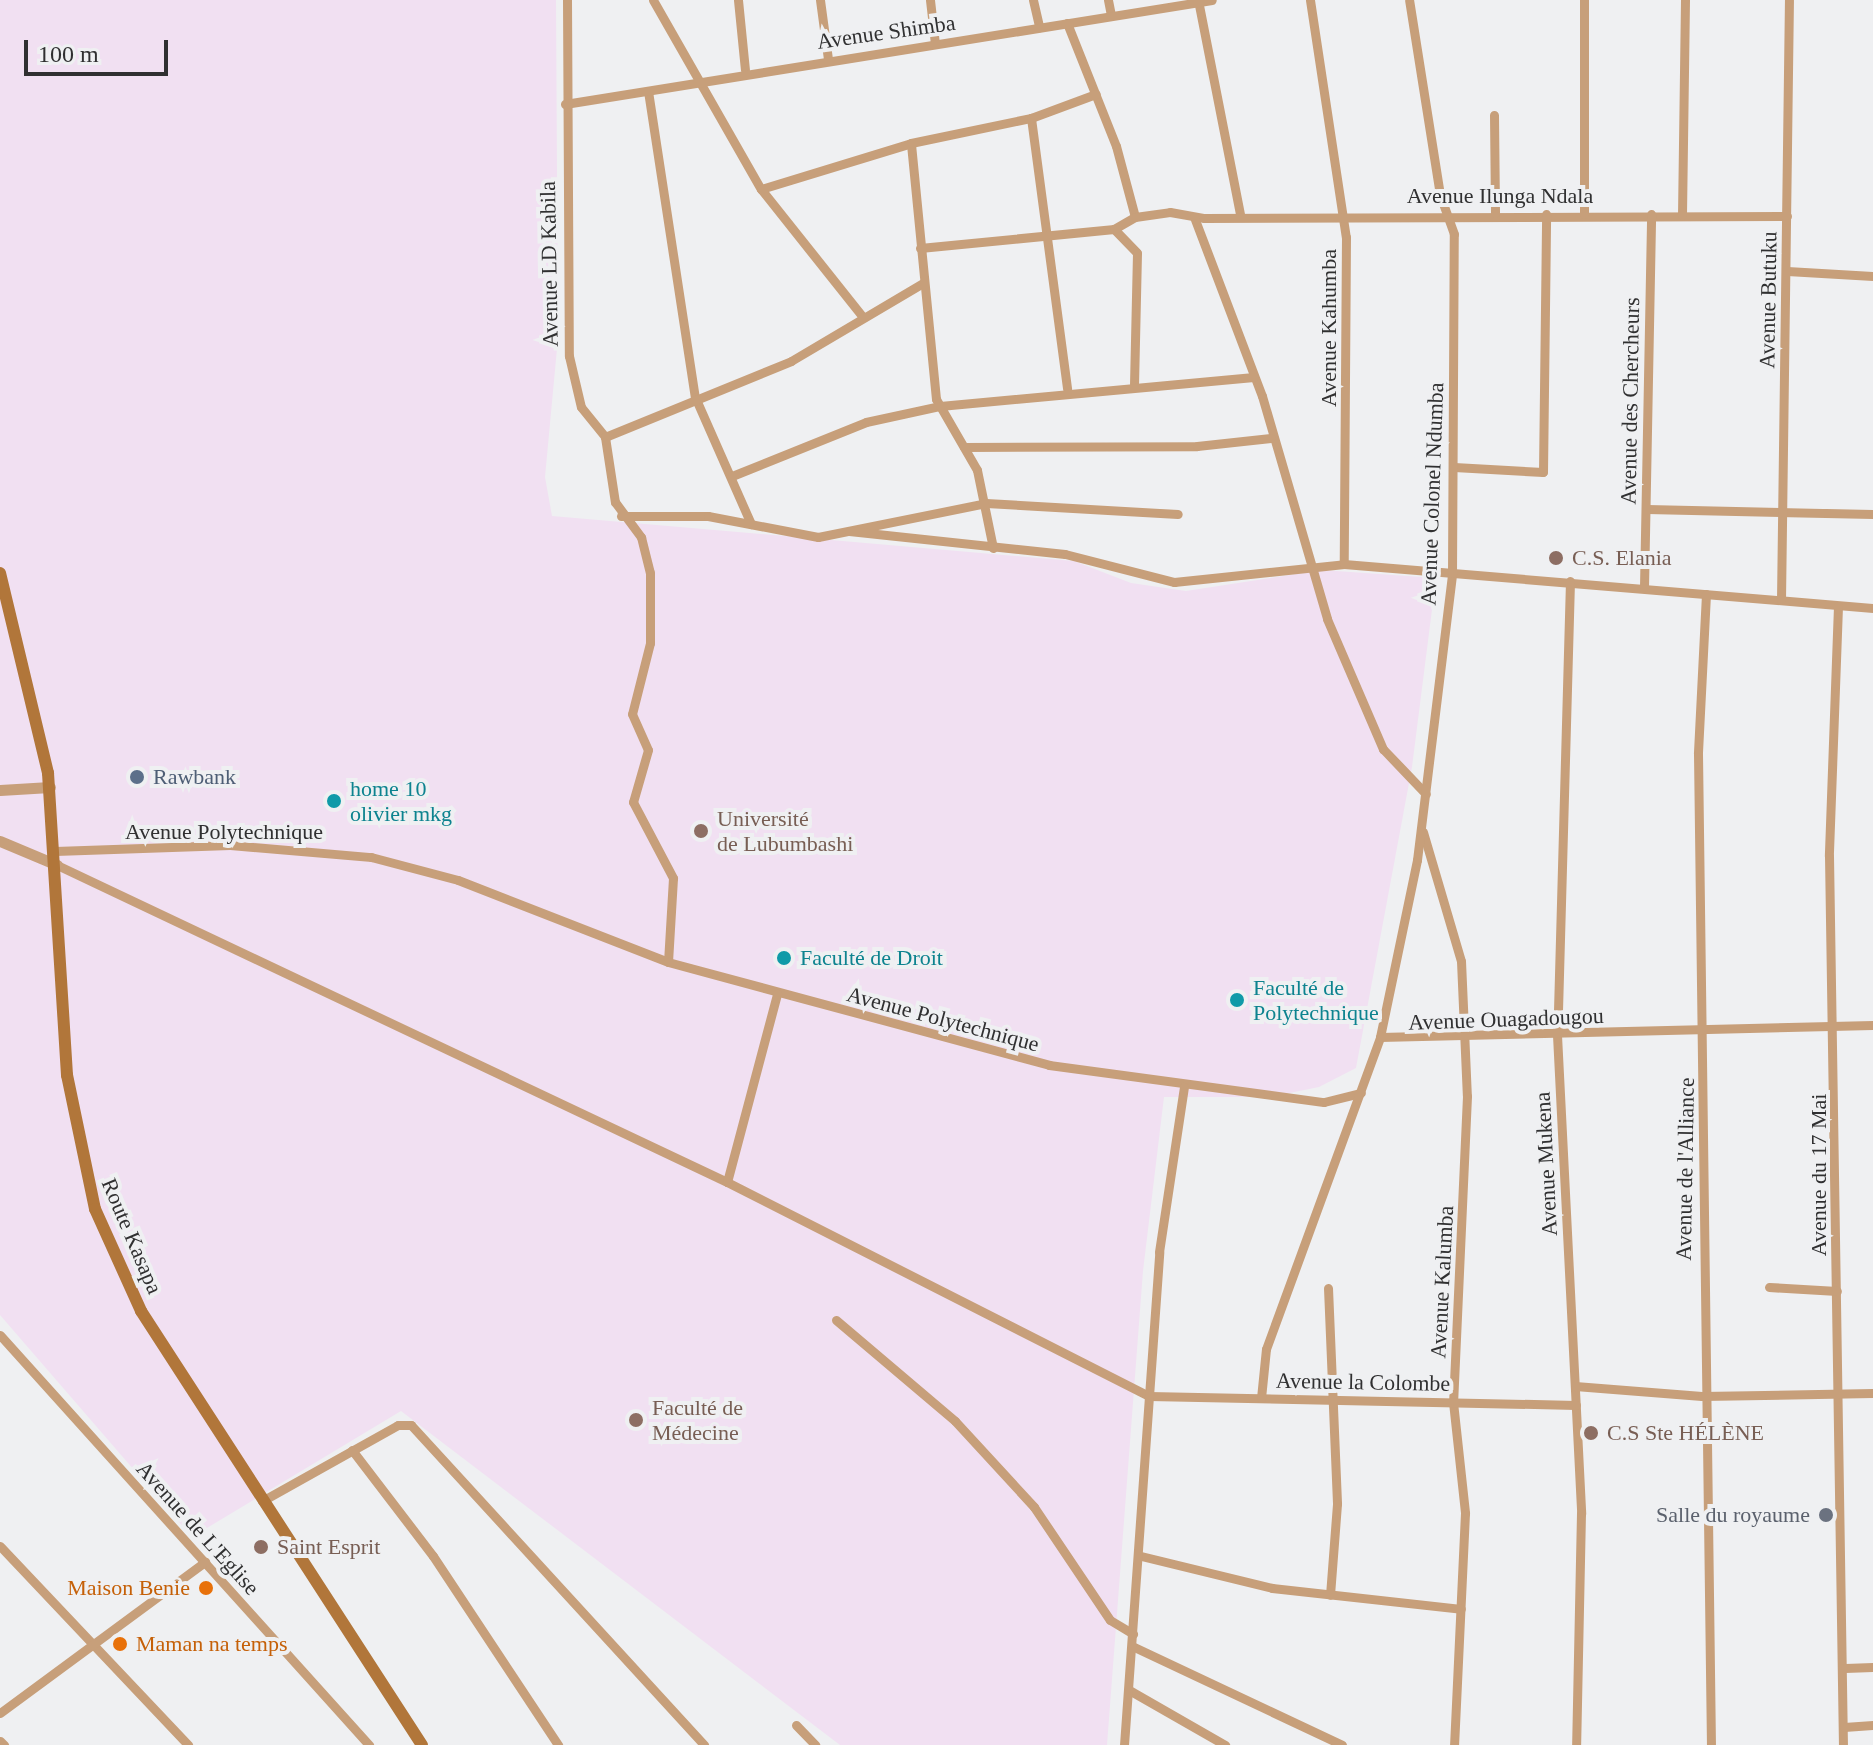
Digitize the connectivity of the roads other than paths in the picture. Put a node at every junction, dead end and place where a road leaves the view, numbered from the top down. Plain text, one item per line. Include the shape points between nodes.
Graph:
1 (567, 0) edge
2 (653, 0) edge
3 (738, 0) edge
4 (820, 0) edge
5 (930, 0) edge
6 (1033, 0) edge
7 (1108, 0) edge
8 (1212, 0) edge
9 (1310, 0) edge
10 (1409, 0) edge
11 (1584, 0) edge
12 (1685, 0) edge
13 (1789, 0) edge
14 (1198, 1) edge
15 (1111, 16) junction
16 (1067, 23) junction
17 (1039, 27) junction
18 (935, 44) junction
19 (828, 59) junction
20 (745, 70) junction
21 (703, 80) junction
22 (648, 91) junction
23 (1096, 94) junction
24 (565, 104) junction
25 (1494, 115) dead end
26 (1031, 118) junction
27 (911, 143) junction
28 (761, 189) junction
29 (1449, 213) junction
30 (1495, 213) junction
31 (1339, 214) junction
32 (1546, 214) junction
33 (1584, 214) junction
34 (1651, 214) junction
35 (1240, 215) junction
36 (1682, 215) junction
37 (1787, 216) junction
38 (1135, 217) junction
39 (1194, 217) junction
40 (1114, 229) junction
41 (1048, 236) junction
42 (920, 248) junction
43 (1787, 271) junction
44 (1873, 276) edge
45 (923, 283) junction
46 (862, 316) junction
47 (1254, 377) junction
48 (1134, 384) junction
49 (1067, 389) junction
50 (695, 397) junction
51 (940, 406) junction
52 (605, 437) junction
53 (1271, 438) junction
54 (964, 447) junction
55 (1454, 467) junction
56 (732, 476) junction
57 (986, 503) junction
58 (1647, 509) junction
59 (1783, 510) junction
60 (1178, 514) dead end
61 (1873, 514) edge
62 (621, 516) junction
63 (751, 524) junction
64 (849, 531) junction
65 (993, 548) junction
66 (1307, 564) junction
67 (1344, 564) junction
68 (0, 573) edge
69 (1452, 573) junction
70 (1570, 581) junction
71 (1644, 587) junction
72 (1706, 594) junction
73 (1781, 600) junction
74 (1838, 606) junction
75 (1873, 608) edge
76 (50, 787) junction
77 (0, 790) edge
78 (1426, 794) junction
79 (1422, 826) junction
80 (0, 841) edge
81 (55, 851) junction
82 (57, 865) junction
83 (668, 962) junction
84 (777, 994) junction
85 (1873, 1025) edge
86 (1837, 1031) junction
87 (1705, 1032) junction
88 (1460, 1034) junction
89 (1557, 1035) junction
90 (1380, 1037) junction
91 (1184, 1087) junction
92 (1361, 1093) junction
93 (727, 1182) junction
94 (1769, 1287) dead end
95 (1328, 1288) dead end
96 (1837, 1291) junction
97 (836, 1320) dead end
98 (0, 1335) edge
99 (1575, 1386) junction
100 (1837, 1392) junction
101 (1873, 1393) edge
102 (1149, 1396) junction
103 (1702, 1396) junction
104 (1261, 1398) junction
105 (1330, 1402) junction
106 (1453, 1402) junction
107 (1576, 1405) junction
108 (352, 1450) junction
109 (262, 1501) junction
110 (0, 1546) edge
111 (1141, 1556) junction
112 (205, 1562) junction
113 (1330, 1595) junction
114 (1461, 1609) junction
115 (1133, 1634) junction
116 (1132, 1646) junction
117 (92, 1647) junction
118 (1873, 1667) edge
119 (1845, 1668) junction
120 (1129, 1690) junction
121 (0, 1713) edge
122 (796, 1725) dead end
123 (1873, 1725) edge
124 (1844, 1727) junction
125 (188, 1745) edge
126 (369, 1745) edge
127 (422, 1745) edge
128 (558, 1745) edge
129 (704, 1745) edge
130 (815, 1745) edge
131 (1124, 1745) edge
132 (1225, 1745) edge
133 (1342, 1745) edge
134 (1454, 1745) edge
135 (1576, 1745) edge
136 (1711, 1745) edge
137 (1843, 1745) edge

1 - 24 street, Avenue LD Kabila
2 - 21 street
3 - 20 street
4 - 19 street
5 - 18 street
6 - 17 street
7 - 15 street
8 - 14 street, Avenue Shimba
9 - 31 street, Avenue Kahumba
10 - 29 street, Avenue Colonel Ndumba
11 - 33 street
12 - 36 street
13 - 37 street, Avenue Butuku
14 - 15 street, Avenue Shimba
14 - 35 street
15 - 16 street, Avenue Shimba
16 - 17 street, Avenue Shimba
16 - 23 street
17 - 18 street, Avenue Shimba
18 - 19 street, Avenue Shimba
19 - 20 street, Avenue Shimba
20 - 21 street, Avenue Shimba
21 - 22 street, Avenue Shimba
21 - 28 street
22 - 24 street, Avenue Shimba
22 - 50 street
23 - 26 street
23 - 38 street
24 - 52 street, Avenue LD Kabila via 569,356 581,407
25 - 30 street
26 - 27 street
26 - 41 street
27 - 28 street
27 - 42 street
28 - 46 street
29 - 30 street, Avenue Ilunga Ndala
29 - 31 street, Avenue Ilunga Ndala
29 - 55 street, Avenue Colonel Ndumba
30 - 32 street, Avenue Ilunga Ndala
31 - 35 street, Avenue Ilunga Ndala
31 - 67 street, Avenue Kahumba via 1349,296
32 - 33 street, Avenue Ilunga Ndala
32 - 55 street via 1543,472
33 - 34 street, Avenue Ilunga Ndala
34 - 36 street, Avenue Ilunga Ndala
34 - 58 street, Avenue des Chercheurs
35 - 39 street, Avenue Ilunga Ndala
36 - 37 street, Avenue Ilunga Ndala
37 - 43 street, Avenue Butuku
38 - 39 street, Avenue Ilunga Ndala
38 - 40 street
39 - 47 street
40 - 41 street
40 - 48 street via 1137,253
41 - 42 street
41 - 49 street
42 - 45 street
43 - 44 street
43 - 59 street, Avenue Butuku
45 - 46 street
45 - 51 street
46 - 50 street via 791,361
47 - 48 street
47 - 53 street
48 - 49 street
49 - 51 street
50 - 52 street
50 - 56 street
51 - 54 street
51 - 56 street via 866,422
52 - 62 street, Avenue LD Kabila
53 - 54 street via 1197,446
53 - 66 street
54 - 57 street
55 - 69 street, Avenue Colonel Ndumba
56 - 63 street
57 - 60 street
57 - 64 street
57 - 65 street
58 - 59 street
58 - 71 street, Avenue des Chercheurs
59 - 61 street
59 - 73 street, Avenue Butuku
62 - 63 street
62 - 83 street, Avenue LD Kabila via 641,537 650,573 650,643 632,714 648,750 633,802 673,878
63 - 64 street via 783,536
64 - 65 street
65 - 66 street via 1065,554 1197,583
66 - 67 street
66 - 78 street via 1381,745
67 - 69 street
68 - 76 main road, Route Kasapa via 32,685
69 - 70 street
69 - 78 street, Avenue Colonel Ndumba
70 - 71 street
70 - 89 street, Avenue Mukena
71 - 72 street
72 - 73 street
72 - 87 street, Avenue de l'Alliance via 1698,754
73 - 74 street
74 - 75 street
74 - 86 street, Avenue du 17 Mai via 1829,761
76 - 77 street
76 - 81 main road, Route Kasapa
78 - 79 street, Avenue Colonel Ndumba
79 - 88 street, Avenue Kalumba via 1461,961
79 - 90 street, Avenue Colonel Ndumba
80 - 82 street
81 - 82 main road, Route Kasapa
81 - 83 street, Avenue Polytechnique via 230,845 371,857 458,880
82 - 93 street
82 - 109 main road, Route Kasapa via 67,1075 95,1209 141,1311
83 - 84 street, Avenue Polytechnique
84 - 91 street, Avenue Polytechnique via 1049,1065
84 - 93 street
85 - 86 street, Avenue Ouagadougou
86 - 87 street, Avenue Ouagadougou
86 - 96 street, Avenue du 17 Mai
87 - 89 street, Avenue Ouagadougou
87 - 103 street, Avenue de l'Alliance
88 - 89 street, Avenue Ouagadougou
88 - 90 street, Avenue Ouagadougou
88 - 106 street, Avenue Kalumba via 1465,1188
89 - 99 street, Avenue Mukena
90 - 92 street, Avenue Ouagadougou
91 - 92 street via 1337,1103
91 - 102 street via 1159,1252
92 - 104 street, Avenue Ouagadougou via 1266,1349
93 - 102 street
94 - 96 street
95 - 105 street
96 - 100 street, Avenue du 17 Mai
97 - 115 street via 955,1421 1034,1507 1110,1620
98 - 112 street, Avenue de L'Eglise
99 - 103 street
99 - 107 street, Avenue Mukena
100 - 101 street
100 - 103 street
100 - 119 street, Avenue du 17 Mai
102 - 104 street, Avenue la Colombe
102 - 111 street
103 - 136 street, Avenue de l'Alliance
104 - 105 street, Avenue la Colombe
105 - 106 street, Avenue la Colombe
105 - 113 street via 1338,1526
106 - 107 street, Avenue la Colombe
106 - 114 street, Avenue Kalumba via 1465,1504
107 - 135 street, Avenue Mukena
108 - 109 street
108 - 128 street via 433,1556
108 - 129 street via 411,1425
109 - 127 main road, Route Kasapa
110 - 117 street
111 - 113 street via 1251,1584
111 - 115 street
112 - 117 street
112 - 126 street, Avenue de L'Eglise
113 - 114 street
114 - 134 street, Avenue Kalumba
115 - 116 street
116 - 120 street
116 - 133 street
117 - 121 street
117 - 125 street
118 - 119 street
119 - 124 street, Avenue du 17 Mai
120 - 131 street
120 - 132 street
122 - 130 street
123 - 124 street
124 - 137 street, Avenue du 17 Mai

